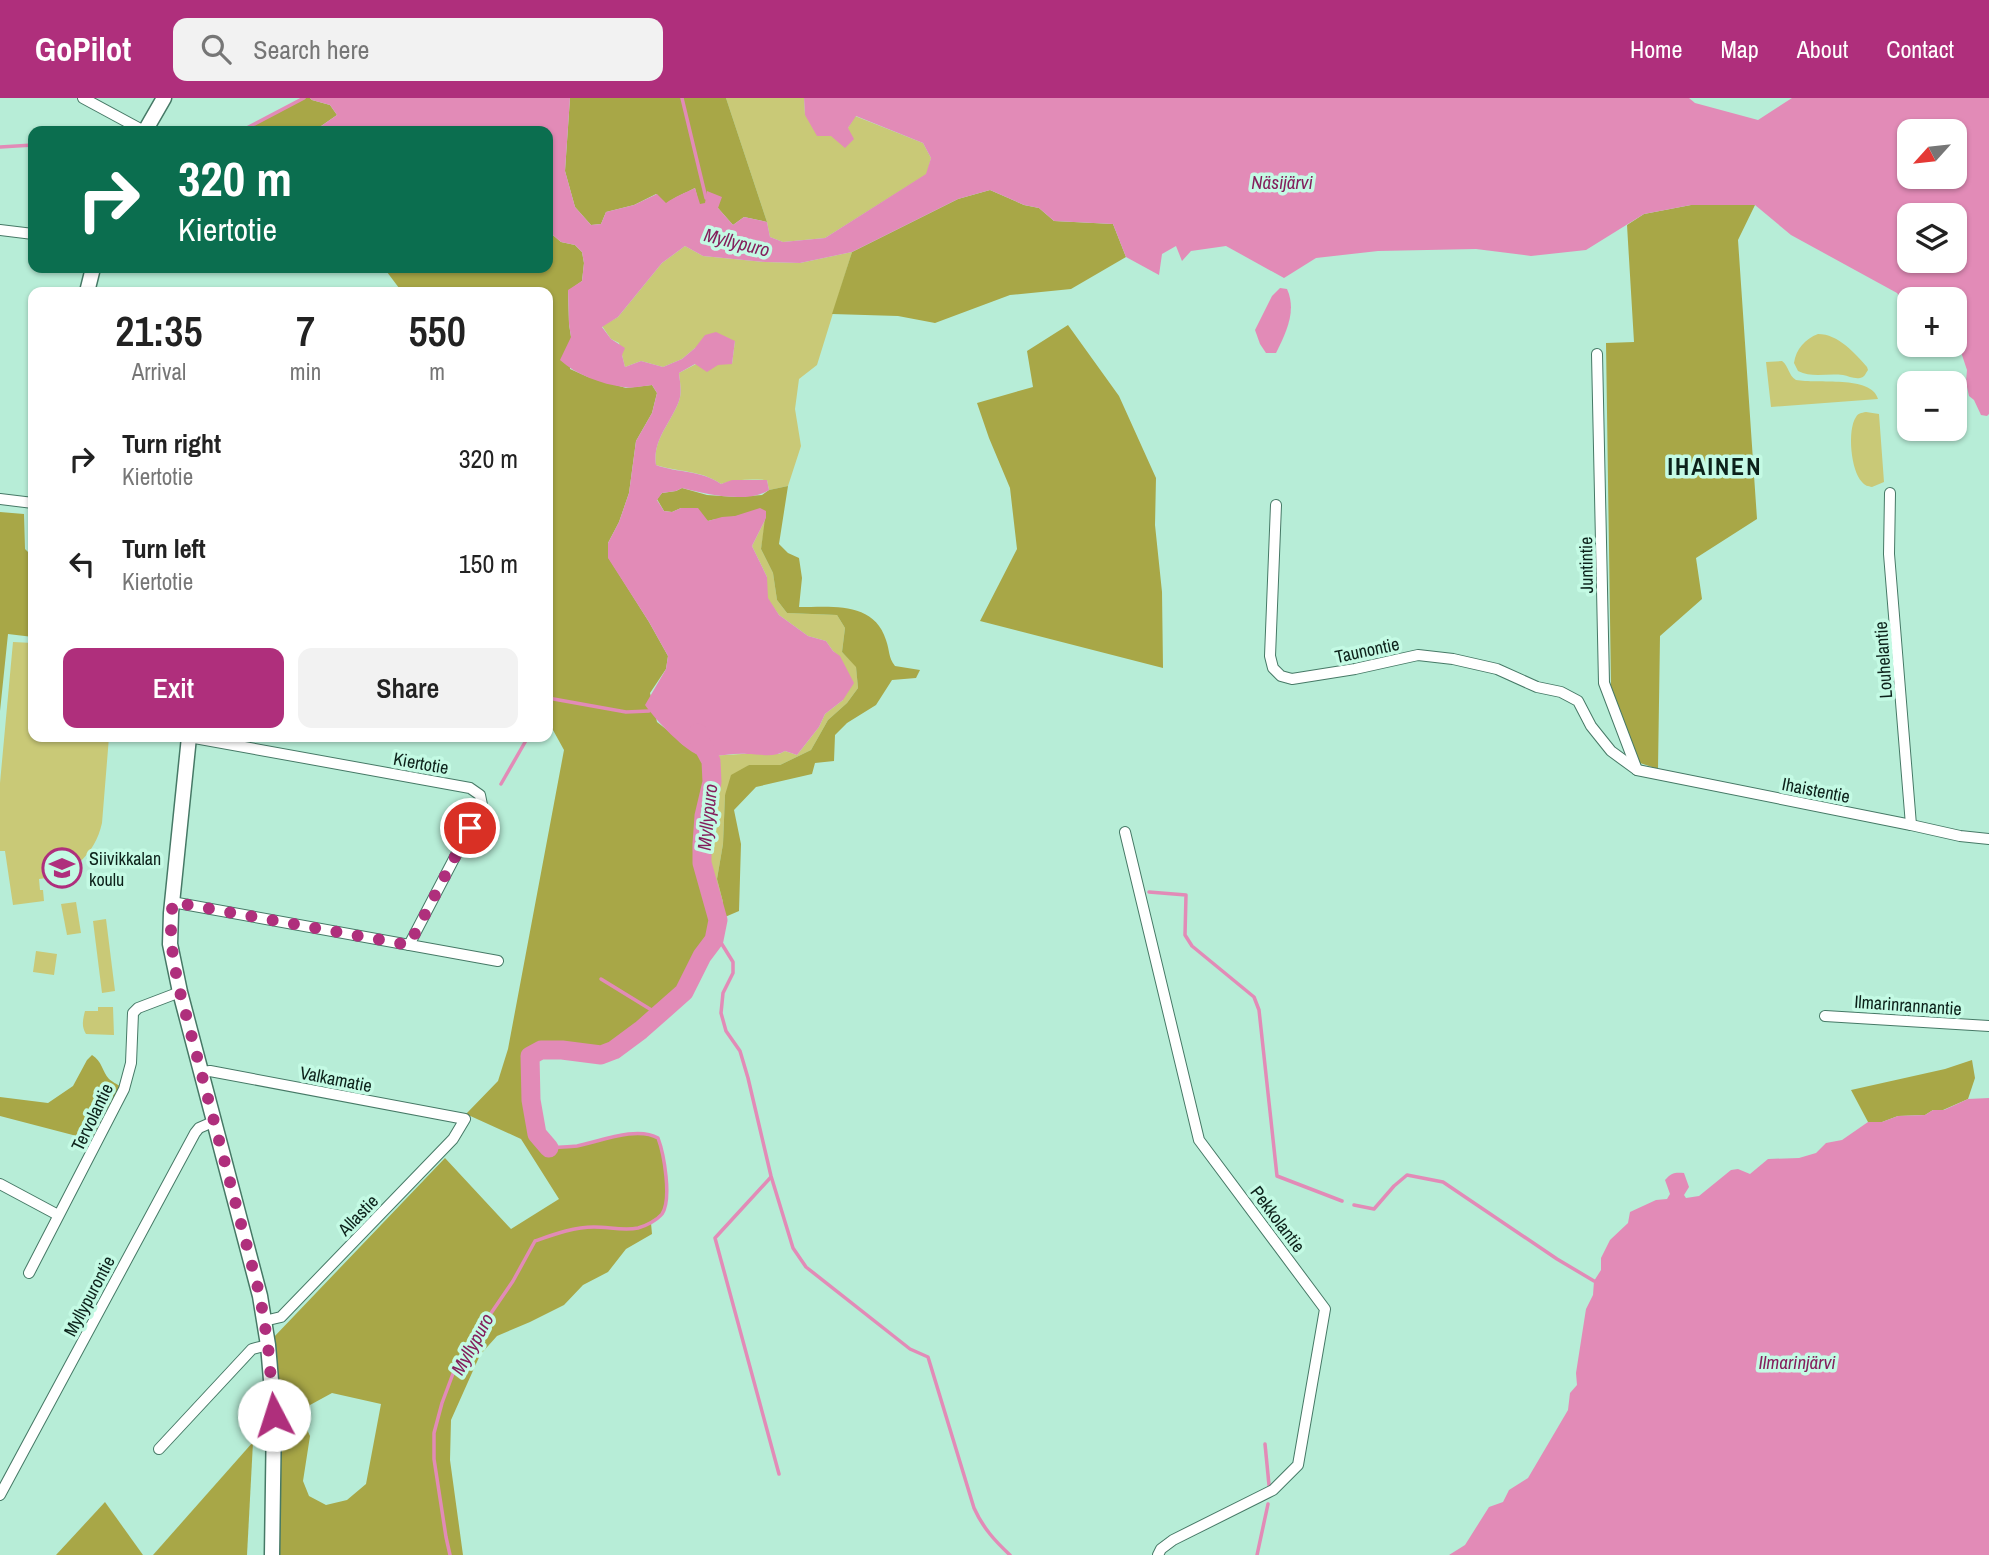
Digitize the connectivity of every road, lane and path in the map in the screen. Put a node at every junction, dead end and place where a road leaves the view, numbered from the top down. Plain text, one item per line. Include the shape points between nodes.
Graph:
1 (83, 98) edge
2 (164, 98) edge
3 (136, 126) edge
4 (148, 126) edge
5 (0, 230) edge
6 (28, 233) edge
7 (1597, 354) dead end
8 (1889, 493) dead end
9 (0, 499) edge
10 (28, 502) edge
11 (1276, 505) dead end
12 (189, 742) edge
13 (217, 742) edge
14 (1637, 770) junction
15 (1911, 825) junction
16 (1125, 832) dead end
17 (1989, 839) edge
18 (173, 902) junction
19 (409, 945) junction
20 (498, 961) dead end
21 (180, 992) junction
22 (1825, 1016) dead end
23 (1989, 1026) edge
24 (202, 1072) junction
25 (465, 1119) joint
26 (215, 1121) junction
27 (0, 1184) edge
28 (58, 1215) junction
29 (29, 1273) dead end
30 (264, 1321) junction
31 (268, 1345) junction
32 (159, 1449) dead end
33 (0, 1495) edge
34 (272, 1555) edge
35 (1158, 1555) edge

1 - 3 street
2 - 4 main road
5 - 6 street
7 - 14 street, Juntintie via 1604,683
8 - 15 street, Louhelantie via 1889,554
9 - 10 street
11 - 14 street, Taunontie via 1270,656 1281,677 1319,676 1418,655 1497,669 1578,701 1611,751
12 - 18 main road
13 - 19 street, Kiertotie via 471,788 480,795 482,805
14 - 15 street, Ihaistentie
15 - 17 street, Ihaistentie
16 - 35 street, Pekkolantie via 1199,1140 1325,1309 1298,1465 1273,1490 1173,1539
18 - 19 street
18 - 21 main road via 170,944
19 - 20 street
21 - 24 main road
21 - 28 street, Tervolantie via 133,1013 131,1063 124,1089
22 - 23 street, Ilmarinrannantie
24 - 25 street, Valkamatie
24 - 26 main road
25 - 30 street, Allastie via 453,1139 281,1317
26 - 30 main road
26 - 33 street, Myllypurontie via 195,1133
27 - 28 street
28 - 29 street, Tervolantie
30 - 31 main road
31 - 32 street via 252,1349
31 - 34 main road via 274,1415

